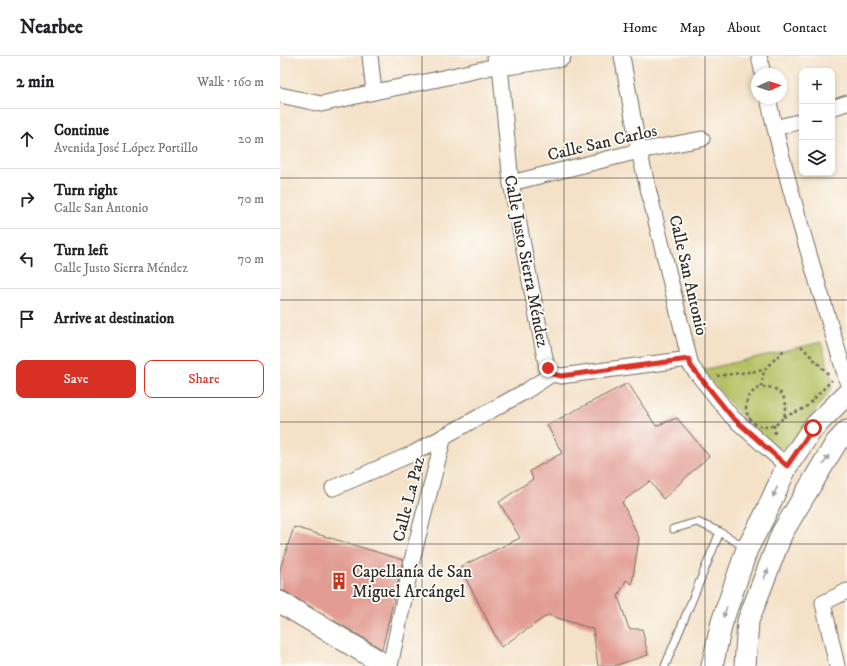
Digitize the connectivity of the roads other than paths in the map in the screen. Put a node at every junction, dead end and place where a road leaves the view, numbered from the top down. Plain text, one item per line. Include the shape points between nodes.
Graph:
1 (370, 56) edge
2 (560, 56) edge
3 (622, 56) edge
4 (759, 56) edge
5 (499, 60) edge
6 (762, 68) edge
7 (374, 92) junction
8 (280, 95) edge
9 (847, 102) edge
10 (769, 104) edge
11 (835, 107) edge
12 (799, 122) edge
13 (774, 128) junction
14 (702, 140) dead end
15 (640, 151) junction
16 (511, 183) junction
17 (689, 359) junction
18 (552, 374) junction
19 (847, 381) edge
20 (847, 394) edge
21 (847, 431) edge
22 (444, 436) junction
23 (787, 466) junction
24 (333, 488) dead end
25 (673, 529) dead end
26 (720, 532) junction
27 (748, 549) junction
28 (847, 591) edge
29 (280, 602) edge
30 (386, 666) edge
31 (390, 666) edge
32 (665, 666) edge
33 (712, 666) edge
34 (745, 666) edge
35 (837, 666) edge

1 - 7 street
2 - 5 main road
3 - 15 street, Calle San Antonio
4 - 6 street
5 - 7 street via 434,80
5 - 16 street, Calle Justo Sierra Méndez
7 - 8 street via 320,104
9 - 11 street
10 - 13 street
12 - 13 street
13 - 19 street
14 - 15 street, Calle San Carlos
15 - 16 street, Calle San Carlos
15 - 17 street, Calle San Antonio
16 - 18 street, Calle Justo Sierra Méndez via 548,368
17 - 18 street via 561,376
17 - 23 street, Calle San Antonio via 691,366 732,417
18 - 22 street
20 - 23 main road via 813,428
34 -> 21 main road via 748,621 782,533 836,443
22 - 24 street via 414,453
22 - 31 street, Calle La Paz
23 -> 27 main road
25 - 26 lane via 697,522
26 - 27 lane
26 - 32 lane
27 -> 33 main road via 722,622
28 - 35 street via 823,603
29 - 30 main road

